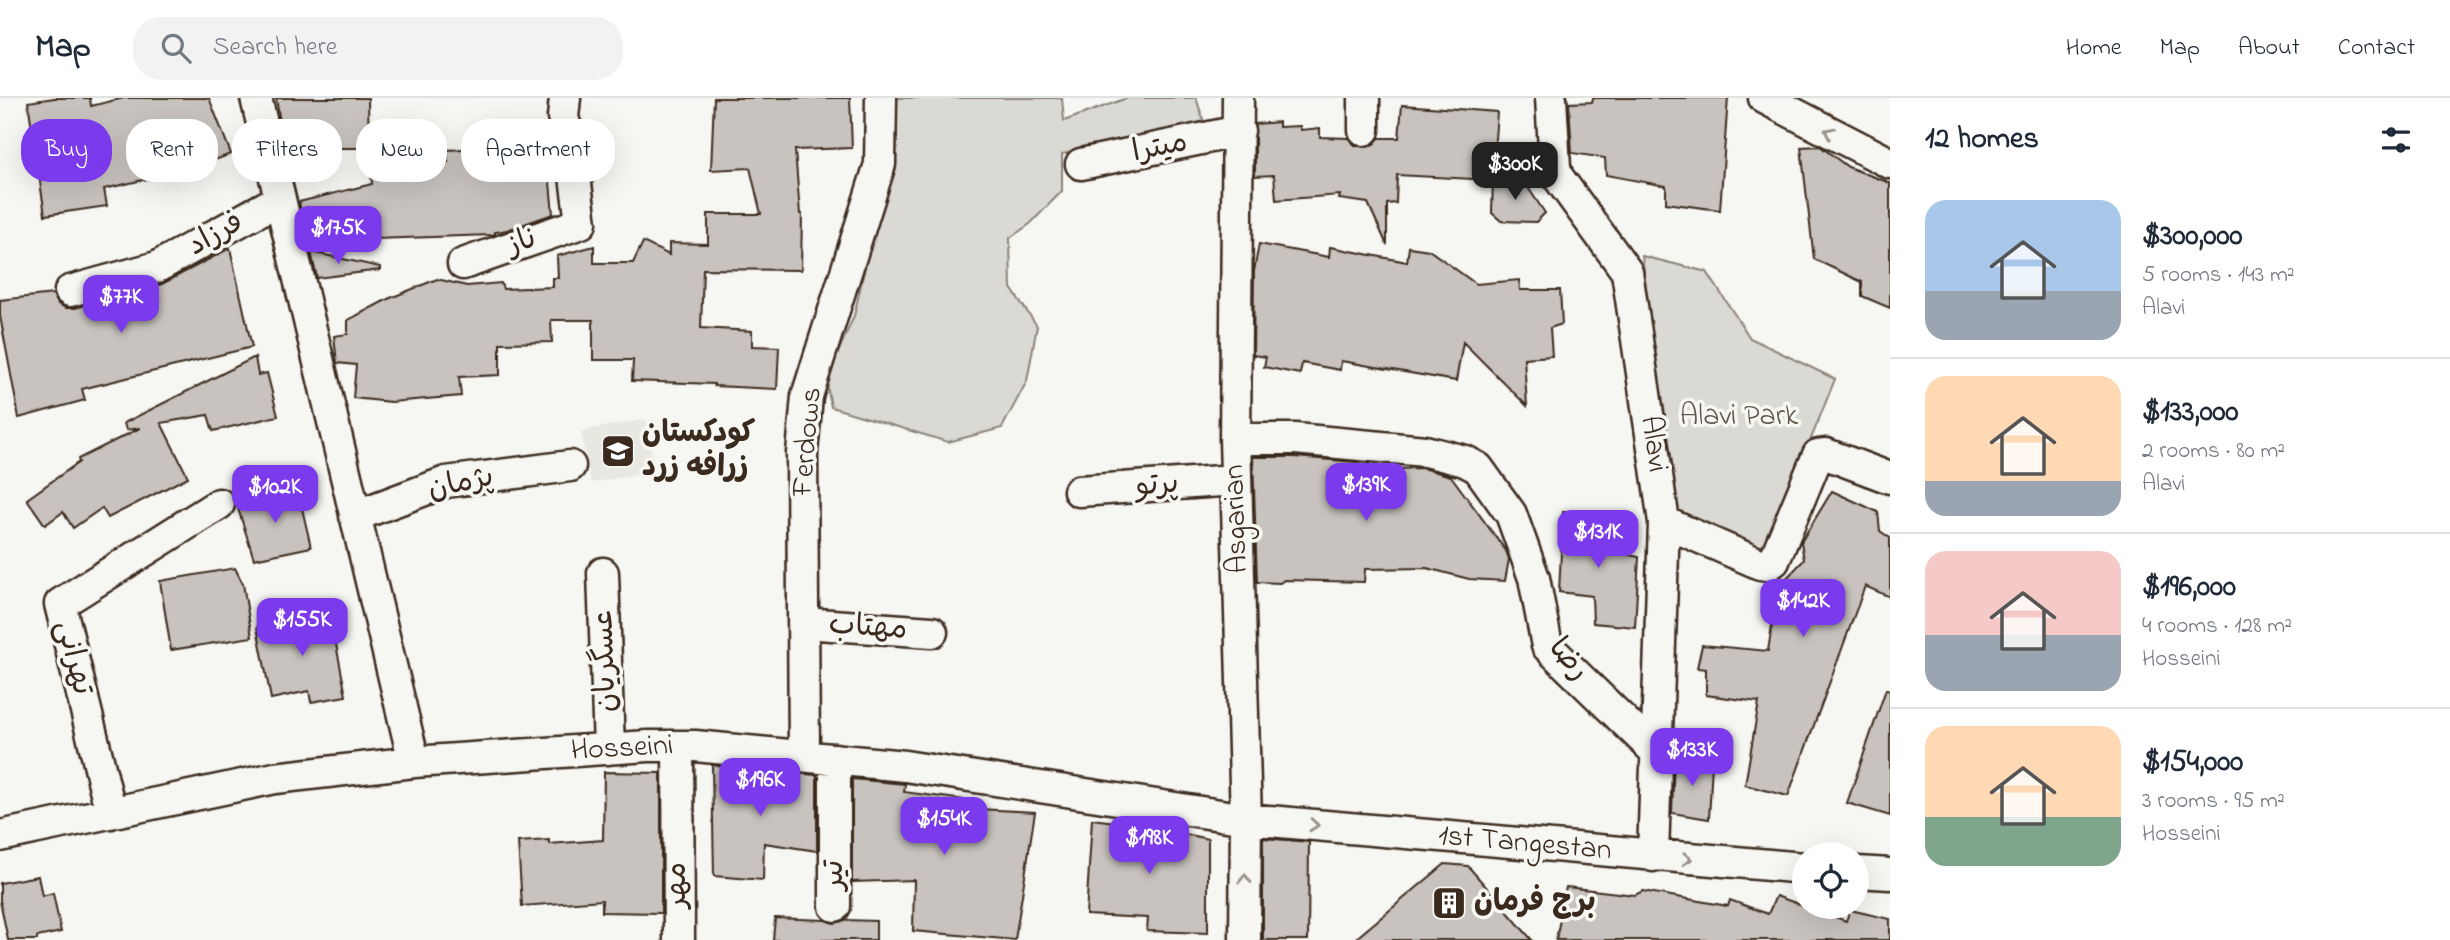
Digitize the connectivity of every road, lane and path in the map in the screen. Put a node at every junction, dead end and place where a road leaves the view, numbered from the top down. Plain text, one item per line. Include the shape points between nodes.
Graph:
1 (256, 98) edge
2 (565, 98) edge
3 (881, 98) edge
4 (1238, 98) edge
5 (1364, 98) edge
6 (1550, 98) edge
7 (1764, 98) edge
8 (1364, 130) dead end
9 (1239, 131) junction
10 (1890, 163) edge
11 (1081, 164) dead end
12 (280, 199) junction
13 (463, 264) dead end
14 (70, 291) dead end
15 (1235, 439) junction
16 (570, 466) dead end
17 (1890, 478) edge
18 (1235, 480) junction
19 (1079, 491) dead end
20 (219, 504) dead end
21 (355, 516) junction
22 (1664, 522) junction
23 (603, 573) dead end
24 (803, 624) junction
25 (932, 632) dead end
26 (678, 746) junction
27 (609, 749) junction
28 (1656, 752) junction
29 (804, 755) junction
30 (835, 760) junction
31 (414, 762) junction
32 (111, 813) junction
33 (1246, 818) junction
34 (0, 836) edge
35 (1653, 856) junction
36 (1792, 867) edge
37 (1869, 873) edge
38 (1890, 874) edge
39 (835, 906) dead end
40 (679, 940) edge
41 (1245, 940) edge

1 - 12 street
2 - 13 street, ناز via 563,117 581,223
3 - 24 street, Ferdows via 880,164 807,396 802,453
4 - 9 street, Asgarian
5 - 8 street
6 - 22 street, Alavi via 1558,177 1627,272
10 -> 7 street
9 - 11 street, میترا
9 - 15 street, Asgarian
12 - 14 street, فرزاد via 157,267
12 - 21 street
15 - 18 street, Asgarian
15 - 28 street, رضا via 1295,439 1425,451 1478,468 1511,514 1534,578 1547,646
16 - 21 street, پژمان via 446,482
17 - 22 street via 1818,455 1774,561 1768,565
18 - 19 street, پرتو
18 - 33 street, Asgarian
20 - 32 street, تهرانی via 60,604
21 - 31 street
22 - 28 street, Alavi
23 - 27 street, عسگریان
24 - 25 street, مهتاب
24 - 29 street, Ferdows
26 - 27 street, Hosseini
26 - 29 street, Hosseini
26 - 40 street, مهر
27 - 31 street, Hosseini
28 - 35 street, Alavi
29 - 30 street, Hosseini
30 - 33 street, Hosseini via 905,766
30 - 39 street, تیر
31 - 32 street, Hosseini via 275,778
32 - 34 street, Hosseini
33 -> 35 street, 1st Tangestan
41 -> 33 street, Asgarian
35 -> 36 street, 1st Tangestan
37 - 38 street

